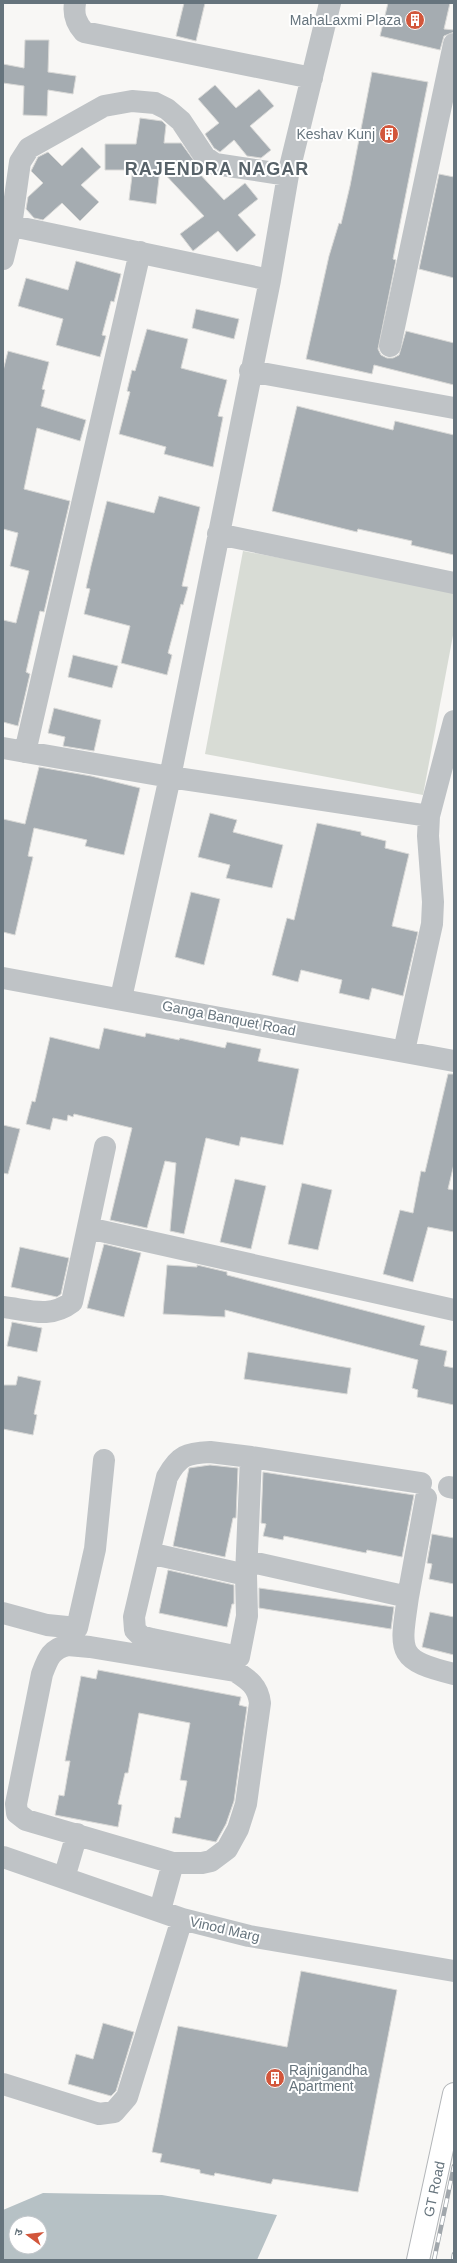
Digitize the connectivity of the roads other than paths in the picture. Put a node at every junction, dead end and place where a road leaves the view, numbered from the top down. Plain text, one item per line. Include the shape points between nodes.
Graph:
1 (75, 3) edge
2 (330, 3) edge
3 (454, 44) edge
4 (312, 78) junction
5 (288, 175) junction
6 (7, 225) edge
7 (140, 252) junction
8 (3, 259) edge
9 (270, 280) junction
10 (390, 346) dead end
11 (250, 371) junction
12 (454, 408) edge
13 (218, 534) junction
14 (454, 583) edge
15 (454, 721) edge
16 (3, 748) edge
17 (25, 752) junction
18 (170, 777) junction
19 (430, 816) junction
20 (3, 978) edge
21 (121, 998) junction
22 (404, 1051) junction
23 (454, 1061) edge
24 (105, 1148) dead end
25 (88, 1228) junction
26 (3, 1307) edge
27 (454, 1310) edge
28 (251, 1457) junction
29 (104, 1460) dead end
30 (149, 1553) junction
31 (246, 1568) junction
32 (408, 1597) junction
33 (3, 1613) edge
34 (454, 1674) edge
35 (78, 1834) junction
36 (3, 1857) edge
37 (173, 1863) junction
38 (64, 1878) junction
39 (160, 1910) junction
40 (182, 1919) junction
41 (454, 1971) edge
42 (3, 2084) edge
43 (454, 2094) edge
44 (446, 2170) edge
45 (418, 2260) edge

1 - 4 street via 77,24 84,32
2 - 4 street
3 - 10 street
4 - 5 street
5 - 6 street via 215,164 205,157 181,121 167,110 155,103 132,101 104,106 29,148 20,162
5 - 9 street
6 - 7 street
6 - 8 street
7 - 9 street
7 - 17 street
9 - 11 street
11 - 12 street
11 - 13 street
13 - 14 street
13 - 18 street
15 - 19 street
16 - 17 street
17 - 18 street
18 - 19 street
18 - 21 street
19 - 22 street via 428,836 432,924
20 - 21 street, Ganga Banquet Road
21 - 22 street, Ganga Banquet Road
22 - 23 street, Ganga Banquet Road
24 - 25 street
25 - 26 street via 72,1302 52,1313
25 - 27 street
28 - 30 street via 210,1452 190,1453 173,1465 167,1477
28 - 31 street
28 - 32 street via 424,1491
29 - 33 street via 95,1549 77,1628 47,1625
30 - 31 street
30 - 31 street via 134,1617 136,1630 141,1636 239,1657 247,1616
31 - 32 street
32 - 34 street via 404,1644 408,1656 435,1670
35 - 37 street
35 - 37 street via 26,1820 17,1813 16,1804 42,1674 48,1659 57,1647 90,1647 235,1672 254,1683 259,1692 260,1703 246,1804 238,1829 227,1849 211,1860 202,1863
35 - 38 street
36 - 38 street, Vinod Marg
37 - 39 street
38 - 39 street, Vinod Marg
39 - 40 street, Vinod Marg
40 - 41 street, Vinod Marg via 249,1936
40 - 42 street via 127,2097 114,2112 99,2114
43 - 44 highway, GT Road
44 - 45 highway, GT Road

